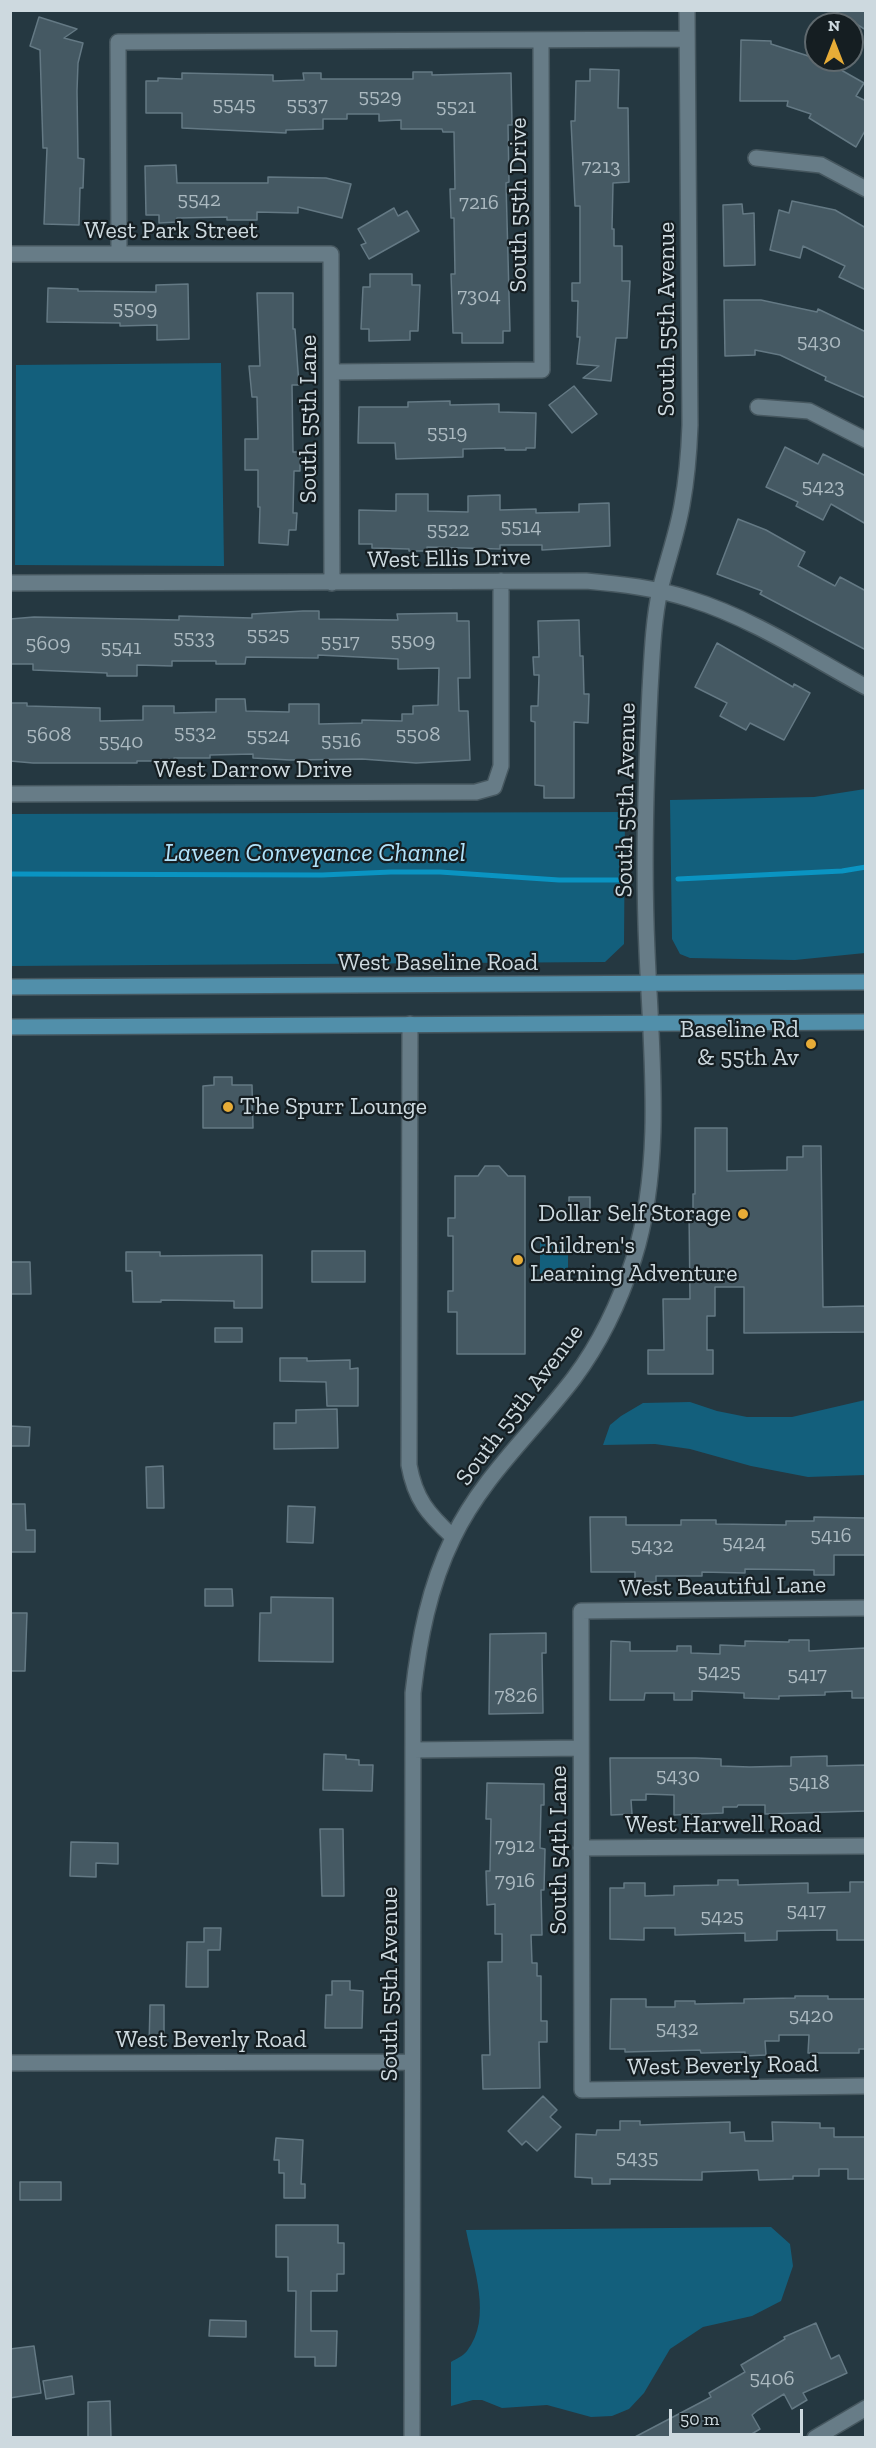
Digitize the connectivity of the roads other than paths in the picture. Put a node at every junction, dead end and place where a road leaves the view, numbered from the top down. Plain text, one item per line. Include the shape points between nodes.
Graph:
1 (687, 10) edge
2 (687, 39) junction
3 (541, 40) junction
4 (756, 158) dead end
5 (866, 189) edge
6 (119, 253) junction
7 (10, 254) edge
8 (331, 254) joint
9 (332, 372) junction
10 (758, 407) dead end
11 (866, 440) edge
12 (501, 581) junction
13 (10, 583) edge
14 (332, 583) junction
15 (660, 590) junction
16 (866, 687) edge
17 (10, 794) edge
18 (866, 982) edge
19 (649, 985) junction
20 (10, 987) edge
21 (866, 1022) edge
22 (410, 1024) junction
23 (651, 1024) junction
24 (10, 1027) edge
25 (453, 1537) junction
26 (866, 1608) edge
27 (581, 1611) joint
28 (581, 1748) junction
29 (413, 1750) junction
30 (866, 1846) edge
31 (582, 1848) junction
32 (412, 2062) junction
33 (10, 2063) edge
34 (866, 2086) edge
35 (582, 2090) joint
36 (866, 2408) edge
37 (412, 2438) edge
38 (816, 2438) edge

1 - 2 street, South 55th Avenue
2 - 3 street
2 - 15 street, South 55th Avenue via 688,468
3 - 6 street via 118,42
3 - 9 street, South 55th Drive via 542,370
4 - 5 street via 821,165
6 - 7 street, West Park Street
6 - 8 street, West Park Street
8 - 9 street, South 55th Lane
9 - 14 street, South 55th Lane
10 - 11 street via 809,411
12 - 14 street, West Ellis Drive
12 - 15 street, West Ellis Drive via 586,581
12 - 17 street, West Darrow Drive via 501,766 494,787 476,792
13 - 14 street, West Ellis Drive
15 - 16 street, West Ellis Drive via 741,620
15 - 19 street, South 55th Avenue via 650,689 646,863
18 - 19 main road, West Baseline Road
19 - 20 main road, West Baseline Road
19 - 23 street, South 55th Avenue
21 - 23 main road
22 - 23 main road
22 - 24 main road
22 - 25 street via 409,1465 412,1486 424,1507
23 - 25 street, South 55th Avenue via 652,1136 646,1210 616,1308 575,1377 489,1480
25 - 29 street, South 55th Avenue via 421,1635 413,1694
26 - 27 street, West Beautiful Lane
27 - 28 street, South 54th Lane
28 - 29 street
28 - 31 street, South 54th Lane
29 - 32 street, South 55th Avenue
30 - 31 street, West Harwell Road
31 - 35 street, South 54th Lane
32 - 33 street, West Beverly Road
32 - 37 street, South 55th Avenue
34 - 35 street, West Beverly Road
36 - 38 street

